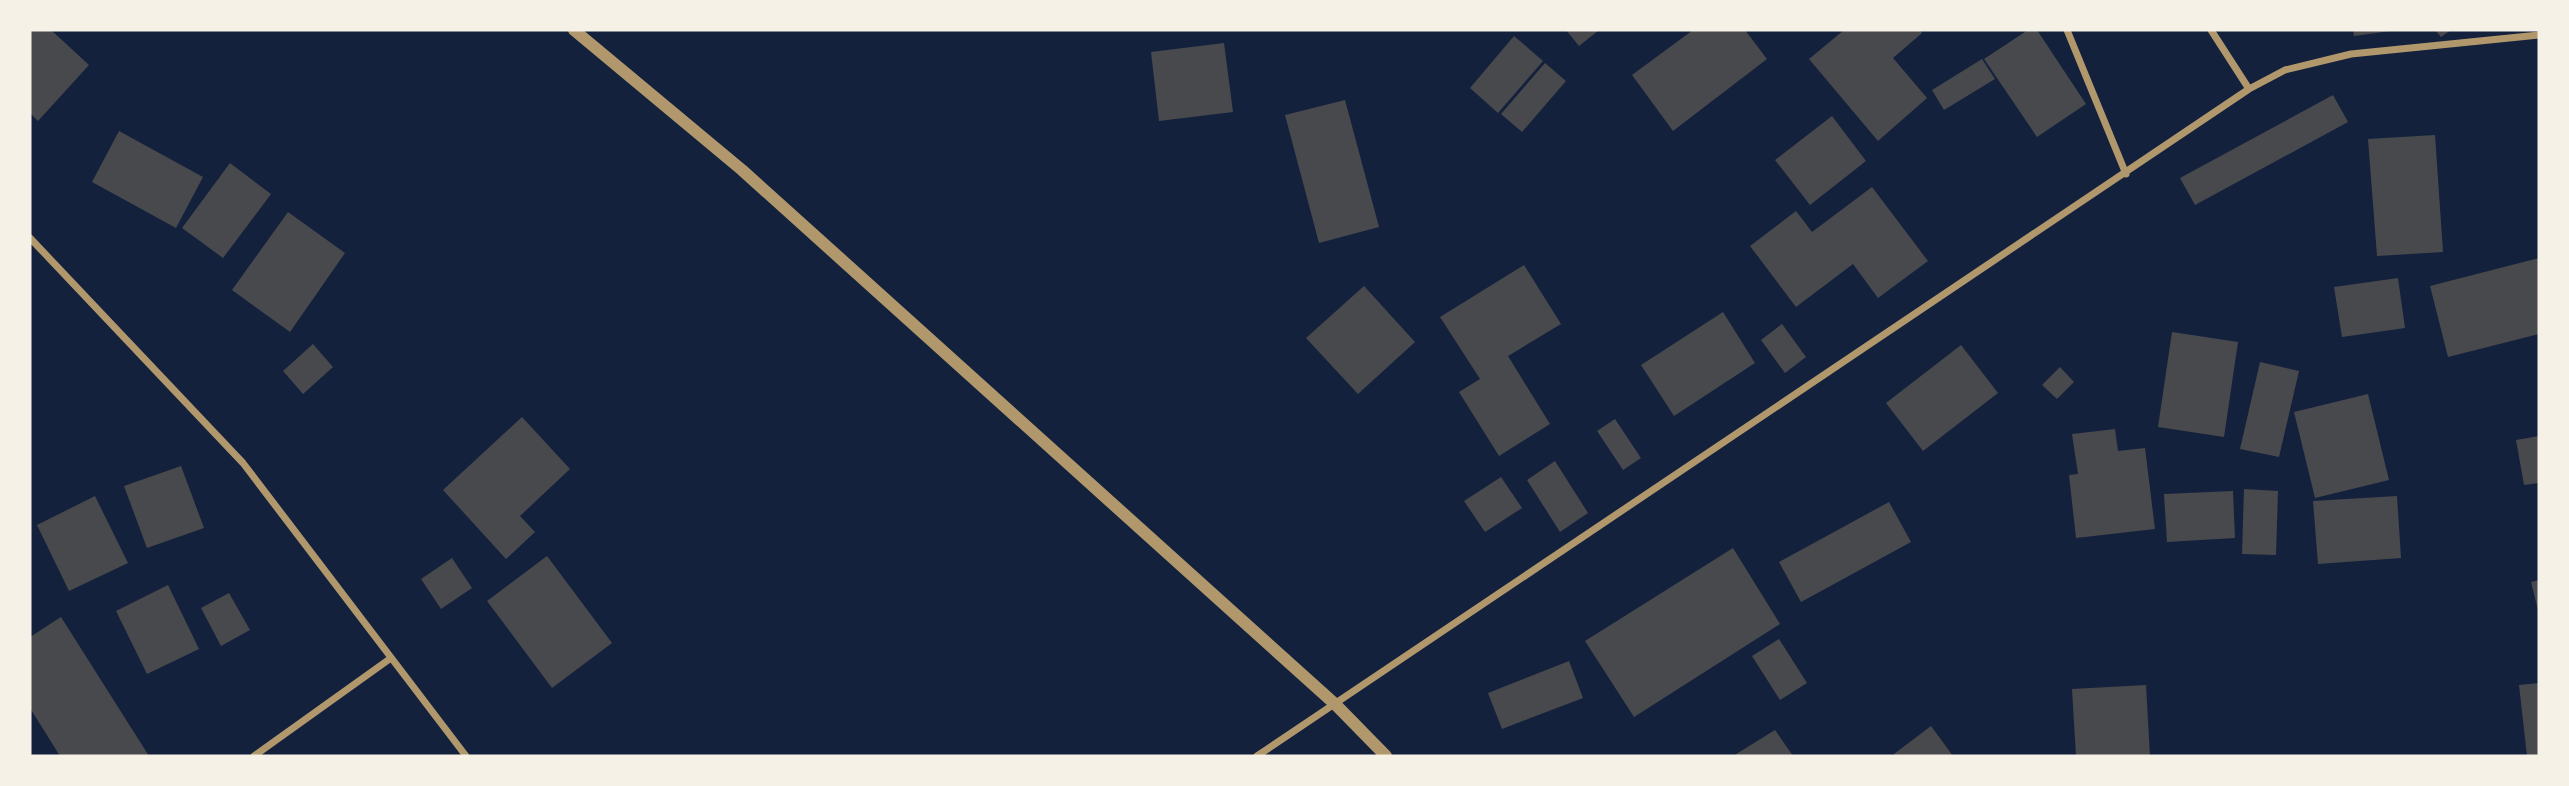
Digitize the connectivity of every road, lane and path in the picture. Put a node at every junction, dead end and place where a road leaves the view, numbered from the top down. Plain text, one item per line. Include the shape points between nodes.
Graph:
1 (573, 30) edge
2 (2067, 30) edge
3 (2211, 30) edge
4 (2539, 35) edge
5 (2249, 89) junction
6 (2126, 174) junction
7 (30, 238) edge
8 (391, 658) junction
9 (1336, 705) junction
10 (254, 756) edge
11 (466, 756) edge
12 (1258, 756) edge
13 (1386, 756) edge

1 - 9 street via 752,179
2 - 6 street
3 - 5 street
4 - 5 street via 2351,54 2285,70
5 - 6 street
6 - 9 street
7 - 8 street via 243,463
8 - 10 street
8 - 11 street
9 - 12 street
9 - 13 street

